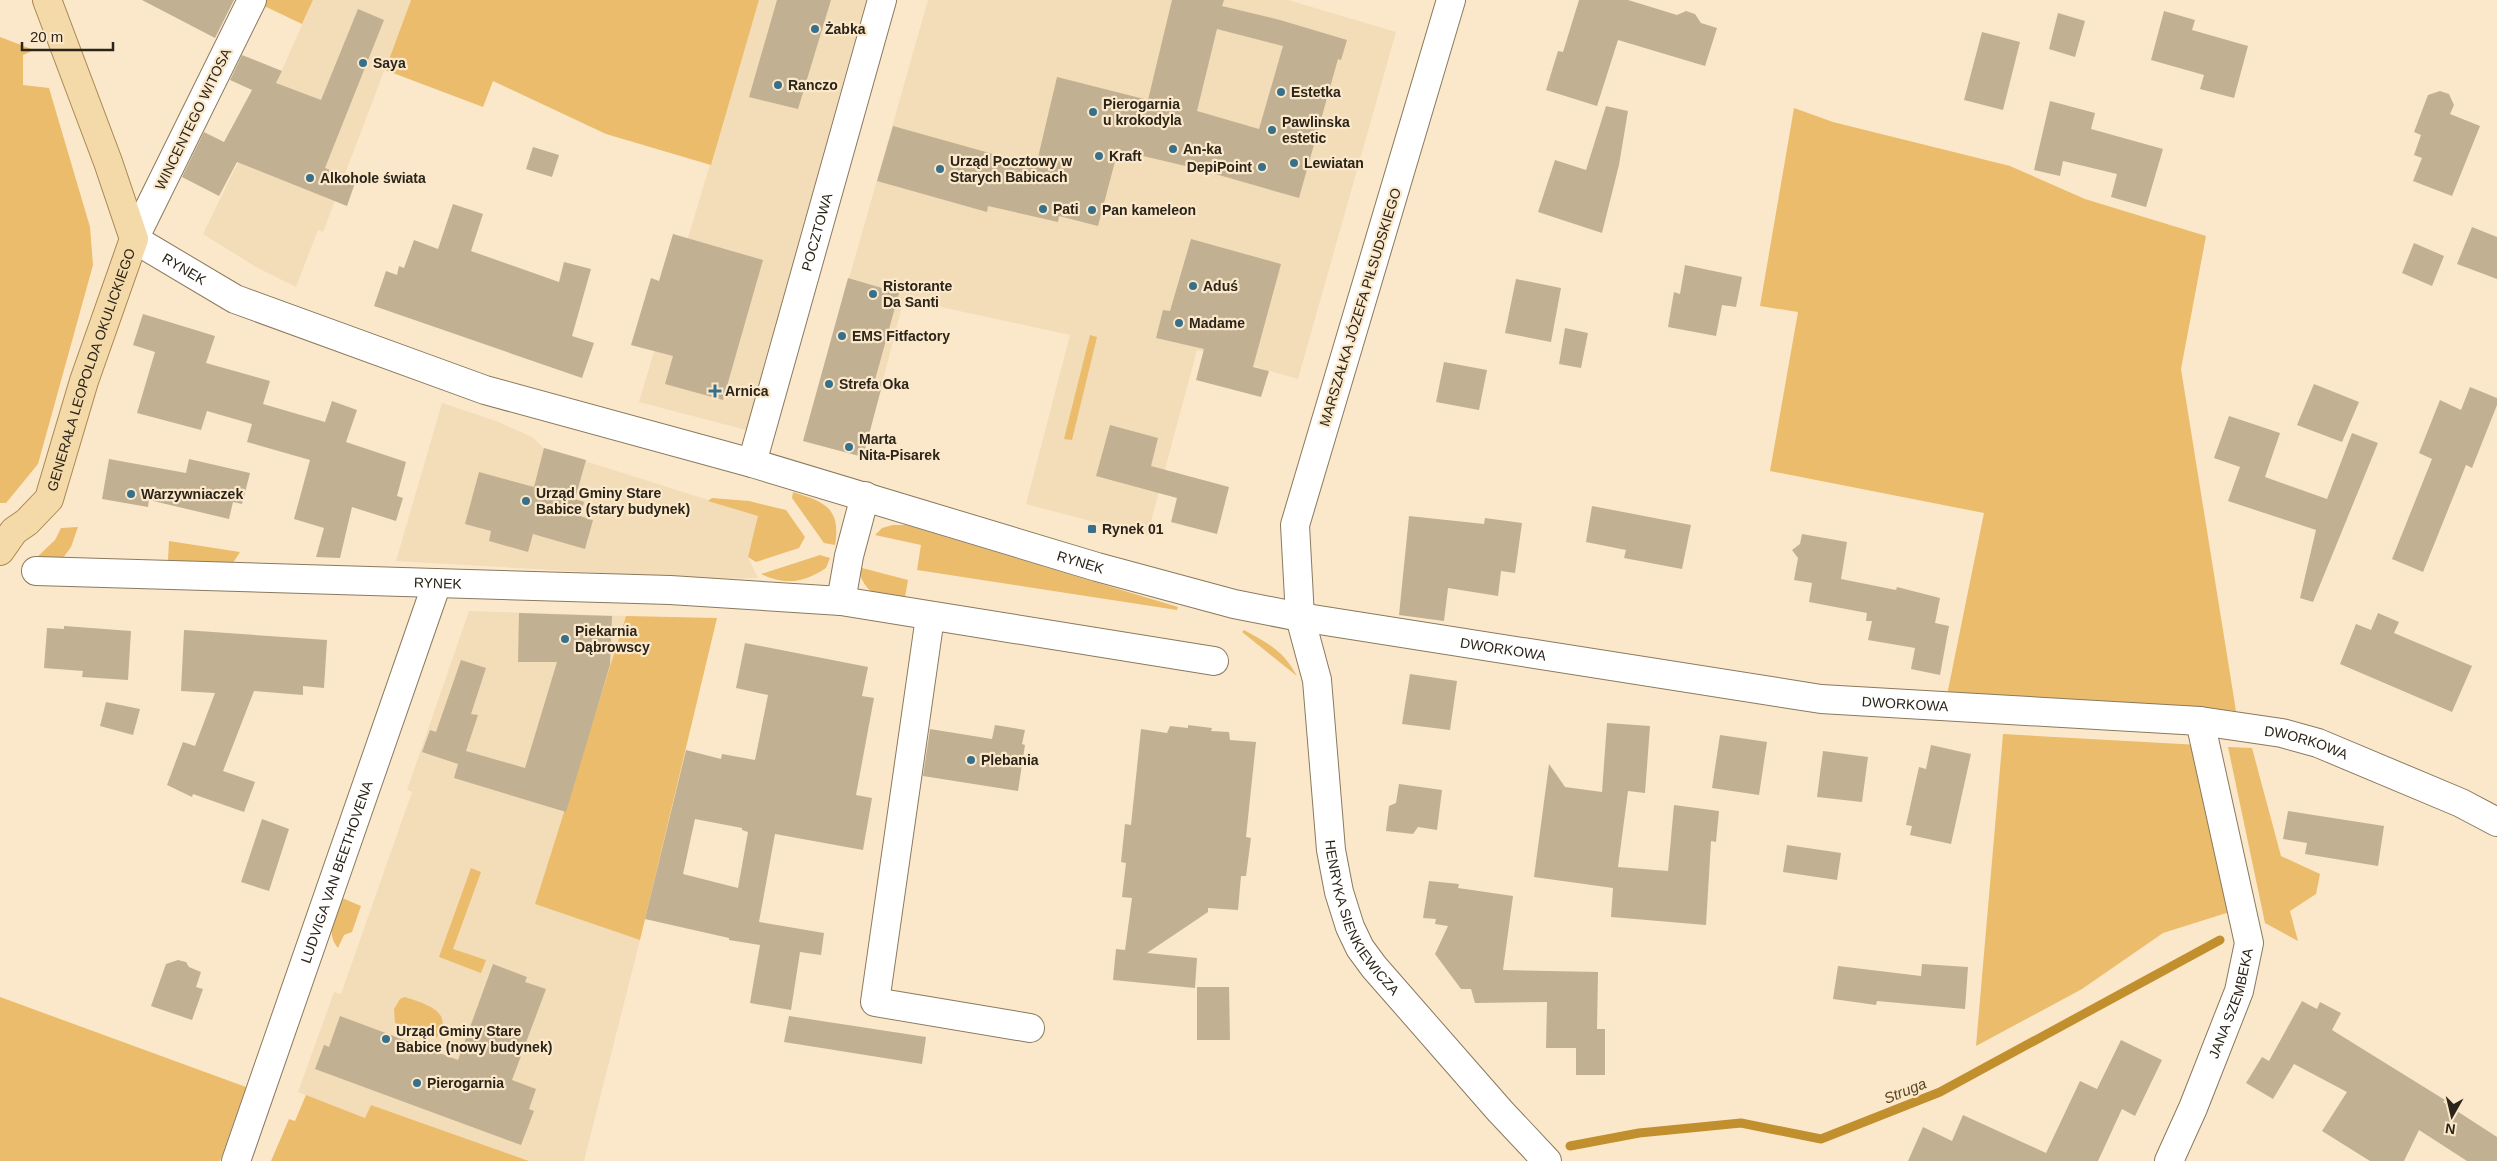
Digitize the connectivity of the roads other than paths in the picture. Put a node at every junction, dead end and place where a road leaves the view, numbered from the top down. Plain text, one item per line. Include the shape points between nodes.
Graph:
1 (47, 0) edge
2 (252, 0) edge
3 (882, 0) edge
4 (1451, 0) edge
5 (134, 239) junction
6 (752, 463) junction
7 (865, 496) junction
8 (5, 538) edge
9 (36, 571) dead end
10 (437, 583) junction
11 (841, 601) junction
12 (930, 617) junction
13 (1300, 617) junction
14 (1214, 662) dead end
15 (2200, 721) junction
16 (2497, 822) edge
17 (1030, 1028) dead end
18 (236, 1161) edge
19 (1547, 1161) edge
20 (2169, 1161) edge

1 - 5 main road, GENERAŁA LEOPOLDA OKULICKIEGO
2 - 5 street, WINCENTEGO WITOSA
3 - 6 street, POCZTOWA
4 - 13 street, MARSZAŁKA JÓZEFA PIŁSUDSKIEGO via 1295,525
5 - 6 street, RYNEK via 235,298 275,314 485,390
5 - 8 main road, GENERAŁA LEOPOLDA OKULICKIEGO via 84,381 49,499 27,522
6 - 7 street, RYNEK
7 - 11 street
7 - 13 street, RYNEK via 1097,567 1234,604
9 - 10 street, RYNEK
10 - 11 street, RYNEK via 670,590
10 - 18 street, LUDVIGA VAN BEETHOVENA
11 - 12 street, RYNEK
12 - 14 street, RYNEK
12 - 17 street via 875,1002
13 - 15 street, DWORKOWA via 1821,699
13 - 19 street, HENRYKA SIENKIEWICZA via 1317,680 1331,850 1350,927 1374,967
15 - 16 street, DWORKOWA via 2282,732 2318,743 2462,803
15 - 20 street, JANA SZEMBEKA via 2249,943 2239,991

